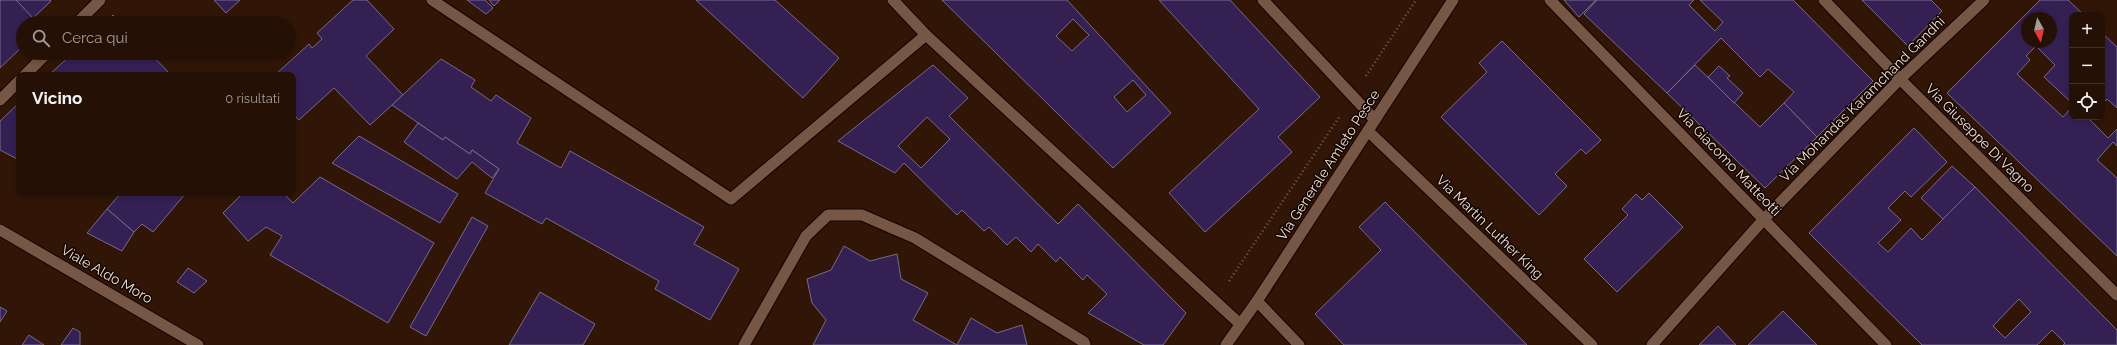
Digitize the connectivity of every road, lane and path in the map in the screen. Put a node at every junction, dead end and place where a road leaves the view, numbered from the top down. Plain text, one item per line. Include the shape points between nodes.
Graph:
1 (100, 0) edge
2 (432, 0) edge
3 (893, 0) edge
4 (1263, 0) edge
5 (1416, 0) edge
6 (1453, 0) edge
7 (1550, 0) edge
8 (1824, 0) edge
9 (1984, 0) edge
10 (84, 16) edge
11 (926, 35) junction
12 (40, 60) edge
13 (28, 72) edge
14 (1900, 79) junction
15 (16, 84) edge
16 (1353, 96) junction
17 (0, 100) edge
18 (1375, 120) junction
19 (1368, 131) junction
20 (1764, 219) junction
21 (0, 230) edge
22 (2117, 294) edge
23 (1215, 301) junction
24 (1257, 301) junction
25 (1240, 324) junction
26 (198, 345) edge
27 (744, 345) edge
28 (1085, 345) edge
29 (1226, 345) edge
30 (1299, 345) edge
31 (1592, 345) edge
32 (1652, 345) edge
33 (1886, 345) edge

1 - 10 street
2 - 11 street via 730,198
3 - 11 street
4 - 16 street
5 - 16 path
6 - 18 street, Via Generale Amleto Pesce
7 - 20 street, Via Giacomo Matteotti
8 - 14 street, Via Giuseppe Di Vagno
9 - 14 street, Via Mohandas Karamchand Gandhi
11 - 23 street
12 - 13 street
14 - 20 street, Via Mohandas Karamchand Gandhi
14 - 22 street, Via Giuseppe Di Vagno
15 - 17 street
16 - 18 street
16 - 23 path
18 - 19 street, Via Generale Amleto Pesce
19 - 24 street, Via Generale Amleto Pesce
19 - 31 street, Via Martin Luther King
20 - 32 street, Via Mohandas Karamchand Gandhi
20 - 33 street, Via Giacomo Matteotti
21 - 26 street, Viale Aldo Moro
23 - 25 street
24 - 25 street, Via Generale Amleto Pesce
24 - 30 street
25 - 29 street, Via Generale Amleto Pesce
27 - 28 street via 806,236 828,215 862,216 916,238

